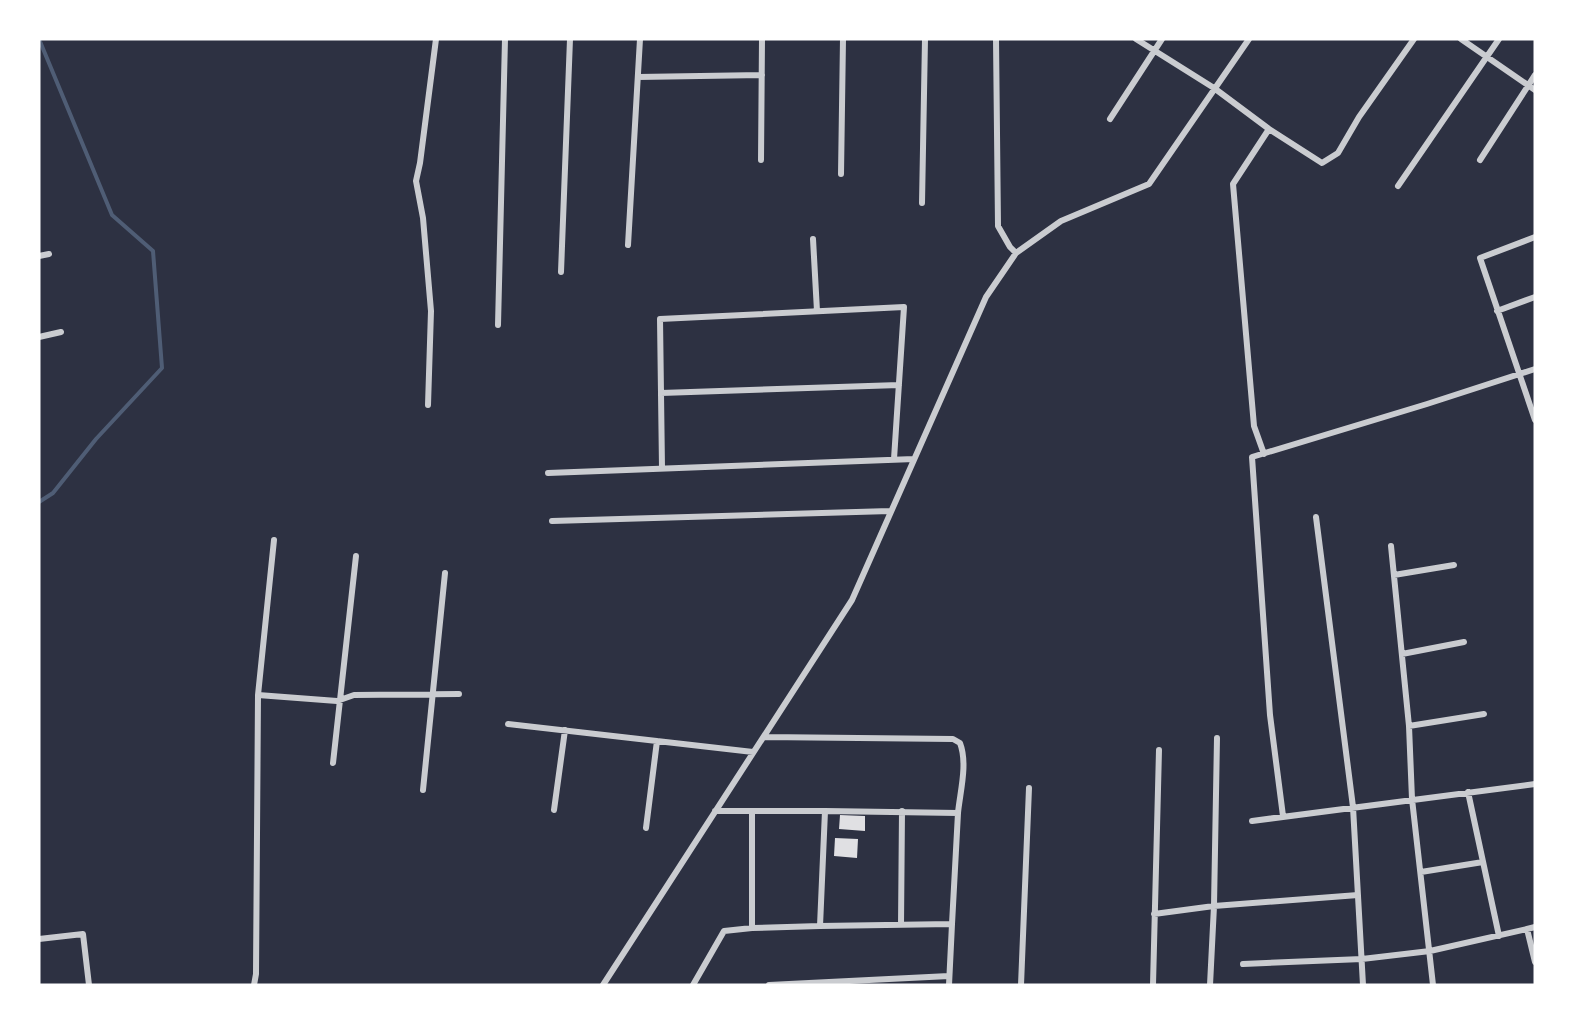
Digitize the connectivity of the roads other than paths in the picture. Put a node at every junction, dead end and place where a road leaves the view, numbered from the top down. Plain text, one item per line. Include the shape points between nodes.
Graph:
1 (436, 39) edge
2 (506, 39) edge
3 (570, 39) edge
4 (640, 39) edge
5 (762, 39) edge
6 (843, 39) edge
7 (925, 39) edge
8 (996, 39) edge
9 (1136, 39) edge
10 (1162, 39) edge
11 (1249, 39) edge
12 (1414, 39) edge
13 (1461, 39) edge
14 (1499, 39) edge
15 (1155, 50) junction
16 (1487, 56) junction
17 (762, 75) junction
18 (1535, 75) edge
19 (638, 77) junction
20 (1528, 86) junction
21 (1214, 88) junction
22 (1535, 90) edge
23 (1110, 119) dead end
24 (1269, 129) junction
25 (761, 160) dead end
26 (1480, 160) dead end
27 (841, 174) dead end
28 (1398, 186) dead end
29 (922, 203) dead end
30 (1535, 237) edge
31 (813, 239) dead end
32 (628, 245) dead end
33 (1016, 253) junction
34 (49, 254) dead end
35 (39, 256) edge
36 (561, 272) dead end
37 (1535, 297) edge
38 (817, 311) junction
39 (1497, 311) junction
40 (498, 325) dead end
41 (61, 332) dead end
42 (39, 337) edge
43 (1535, 369) edge
44 (1519, 374) junction
45 (899, 385) junction
46 (661, 393) junction
47 (428, 405) dead end
48 (1535, 420) edge
49 (1264, 454) junction
50 (894, 459) junction
51 (914, 459) junction
52 (662, 468) junction
53 (548, 473) dead end
54 (890, 511) junction
55 (1316, 517) dead end
56 (552, 520) dead end
57 (274, 540) dead end
58 (1391, 546) dead end
59 (356, 556) dead end
60 (1454, 565) dead end
61 (445, 573) dead end
62 (1394, 575) junction
63 (1464, 642) dead end
64 (1402, 654) junction
65 (433, 694) junction
66 (459, 694) dead end
67 (258, 695) junction
68 (340, 700) junction
69 (1484, 714) dead end
70 (508, 724) dead end
71 (1409, 726) junction
72 (565, 730) junction
73 (764, 737) junction
74 (1217, 738) dead end
75 (657, 741) junction
76 (1159, 750) dead end
77 (753, 752) junction
78 (333, 763) dead end
79 (1535, 784) edge
80 (1029, 788) dead end
81 (423, 790) dead end
82 (1468, 792) junction
83 (1412, 799) junction
84 (1353, 807) junction
85 (554, 810) dead end
86 (715, 811) junction
87 (825, 811) junction
88 (902, 811) junction
89 (752, 812) junction
90 (958, 813) junction
91 (1283, 816) junction
92 (1252, 821) dead end
93 (646, 828) dead end
94 (1483, 862) junction
95 (1421, 872) junction
96 (1358, 895) junction
97 (1214, 906) junction
98 (1154, 914) junction
99 (952, 924) junction
100 (901, 925) junction
101 (820, 926) junction
102 (1535, 927) edge
103 (752, 928) junction
104 (1527, 929) junction
105 (1499, 936) junction
106 (39, 939) edge
107 (1430, 951) junction
108 (1362, 959) junction
109 (1535, 962) edge
110 (1243, 964) dead end
111 (949, 976) junction
112 (769, 984) edge
113 (89, 985) edge
114 (254, 985) edge
115 (603, 985) edge
116 (693, 985) edge
117 (949, 985) edge
118 (1020, 985) edge
119 (1153, 985) edge
120 (1210, 985) edge
121 (1363, 985) edge
122 (1433, 985) edge

1 - 47 street via 416,181 431,311
2 - 40 street
3 - 36 street
4 - 19 street
5 - 17 street
6 - 27 street
7 - 29 street
8 - 33 street via 998,226
9 - 15 street
10 - 15 street
11 - 21 street
12 - 24 street via 1338,153 1322,163
13 - 16 street
14 - 16 street
15 - 21 street
15 - 23 street
16 - 20 street
16 - 28 street
17 - 19 street
17 - 25 street
18 - 20 street
19 - 32 street
20 - 22 street
20 - 26 street
21 - 24 street
21 - 33 street via 1149,184 1061,221
24 - 49 street via 1233,184 1254,426
30 - 39 street via 1480,258
31 - 38 street
33 - 51 street via 987,297
34 - 35 street
37 - 39 street
38 - 45 street via 904,307
38 - 46 street via 660,318
39 - 44 street
41 - 42 street
43 - 44 street
44 - 48 street
44 - 49 street
45 - 46 street
45 - 50 street
46 - 52 street
49 - 91 street via 1252,457 1270,715
50 - 51 street
50 - 52 street
51 - 54 street
52 - 53 street
54 - 56 street
54 - 73 street via 852,600
55 - 84 street
57 - 67 street
58 - 62 street
59 - 68 street
60 - 62 street
61 - 65 street
62 - 64 street
63 - 64 street
64 - 71 street
65 - 66 street
65 - 68 street via 354,695
65 - 81 street
67 - 68 street
67 - 114 street
68 - 78 street
69 - 71 street
70 - 72 street
71 - 83 street
72 - 75 street
72 - 85 street
73 - 77 street
73 - 90 street via 953,739 962,750
74 - 97 street
75 - 77 street
75 - 93 street
76 - 98 street
77 - 86 street
79 - 82 street
80 - 118 street
82 - 83 street
82 - 94 street
83 - 84 street
83 - 95 street
84 - 91 street
84 - 96 street
86 - 89 street
86 - 115 street
87 - 88 street
87 - 89 street
87 - 101 street
88 - 90 street
88 - 100 street
89 - 103 street
90 - 99 street
91 - 92 street
94 - 95 street
94 - 105 street
95 - 107 street
96 - 97 street
96 - 108 street
97 - 98 street
97 - 120 street
98 - 119 street
99 - 100 street
99 - 111 street
100 - 101 street
101 - 103 street
102 - 104 street
103 - 116 street via 724,931
104 - 105 street
104 - 109 street
105 - 107 street
106 - 113 street via 83,934
107 - 108 street
107 - 122 street
108 - 110 street
108 - 121 street
111 - 112 street
111 - 117 street

